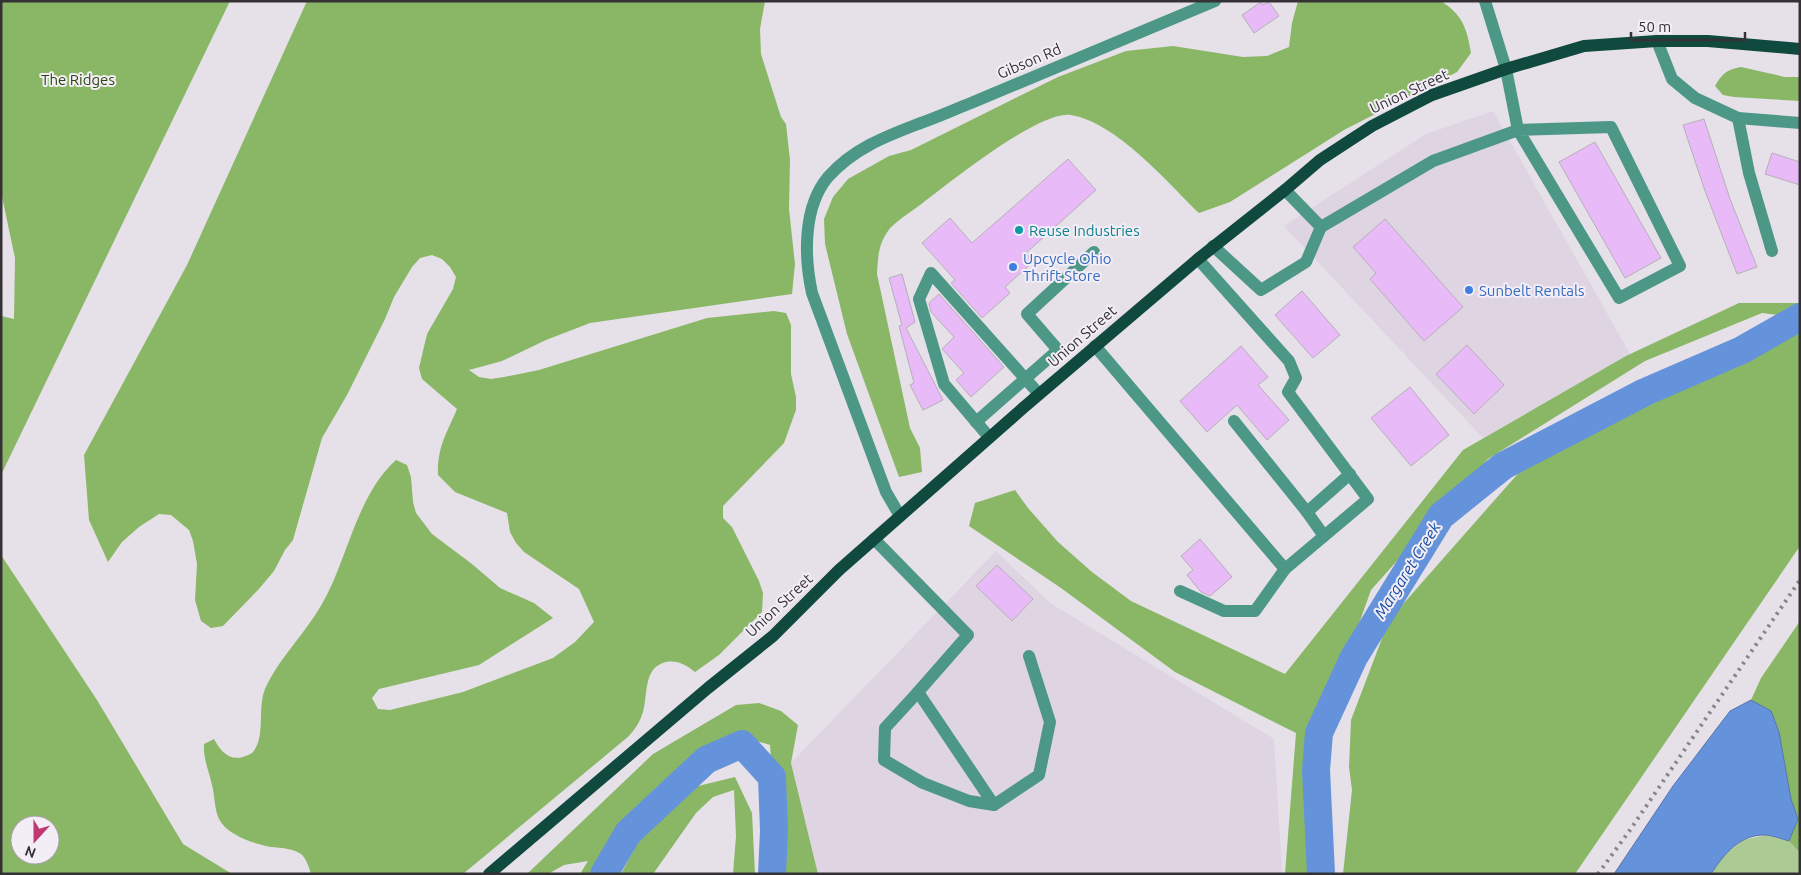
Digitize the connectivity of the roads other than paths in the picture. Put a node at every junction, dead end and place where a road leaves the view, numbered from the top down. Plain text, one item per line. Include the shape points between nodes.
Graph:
1 (1214, 1) edge
2 (1485, 1) edge
3 (1657, 41) junction
4 (1800, 49) edge
5 (1506, 69) junction
6 (1738, 118) junction
7 (1800, 123) edge
8 (1518, 130) junction
9 (1285, 190) junction
10 (1321, 227) junction
11 (1213, 246) junction
12 (1772, 251) dead end
13 (1094, 252) dead end
14 (1198, 258) junction
15 (1095, 346) junction
16 (1058, 350) junction
17 (1072, 366) junction
18 (1026, 378) junction
19 (1040, 394) junction
20 (1234, 421) dead end
21 (976, 422) junction
22 (989, 438) junction
23 (1350, 474) junction
24 (1307, 512) junction
25 (900, 516) junction
26 (1324, 536) junction
27 (874, 539) junction
28 (1285, 569) junction
29 (1180, 591) dead end
30 (1030, 656) dead end
31 (918, 692) junction
32 (994, 805) junction
33 (489, 874) edge

1 - 25 street, Gibson Rd via 875,141 847,158 819,191 810,216 808,264 812,293 886,492
2 - 5 street
3 - 4 main road, Union Street via 1708,41
3 - 5 main road, Union Street via 1584,46
3 - 6 street via 1672,79 1695,98
5 - 8 street
5 - 9 main road, Union Street via 1432,95 1372,126 1320,160
6 - 7 street
6 - 12 street via 1749,173
8 - 8 street via 1619,298 1680,266 1611,127
8 - 10 street via 1433,161
9 - 10 street
9 - 11 main road, Union Street
10 - 11 street via 1306,262 1261,290
11 - 14 main road, Union Street
13 - 16 street via 1027,314
14 - 15 main road, Union Street
14 - 23 street via 1289,361 1296,378 1288,392
15 - 17 main road, Union Street
15 - 28 street
16 - 17 street
16 - 18 street
17 - 19 main road, Union Street
18 - 19 street
18 - 21 street
18 - 21 street via 931,274 919,299 944,384
19 - 22 main road, Union Street
20 - 24 street
21 - 22 street
22 - 25 main road, Union Street
23 - 24 street
23 - 26 street via 1368,499
24 - 26 street
25 - 27 main road, Union Street
26 - 28 street
27 - 31 street via 968,635
27 - 33 main road, Union Street via 772,636
28 - 29 street via 1255,611 1224,611
30 - 32 street via 1050,722 1039,775
31 - 32 street
31 - 32 street via 885,728 884,760 923,783 969,802

